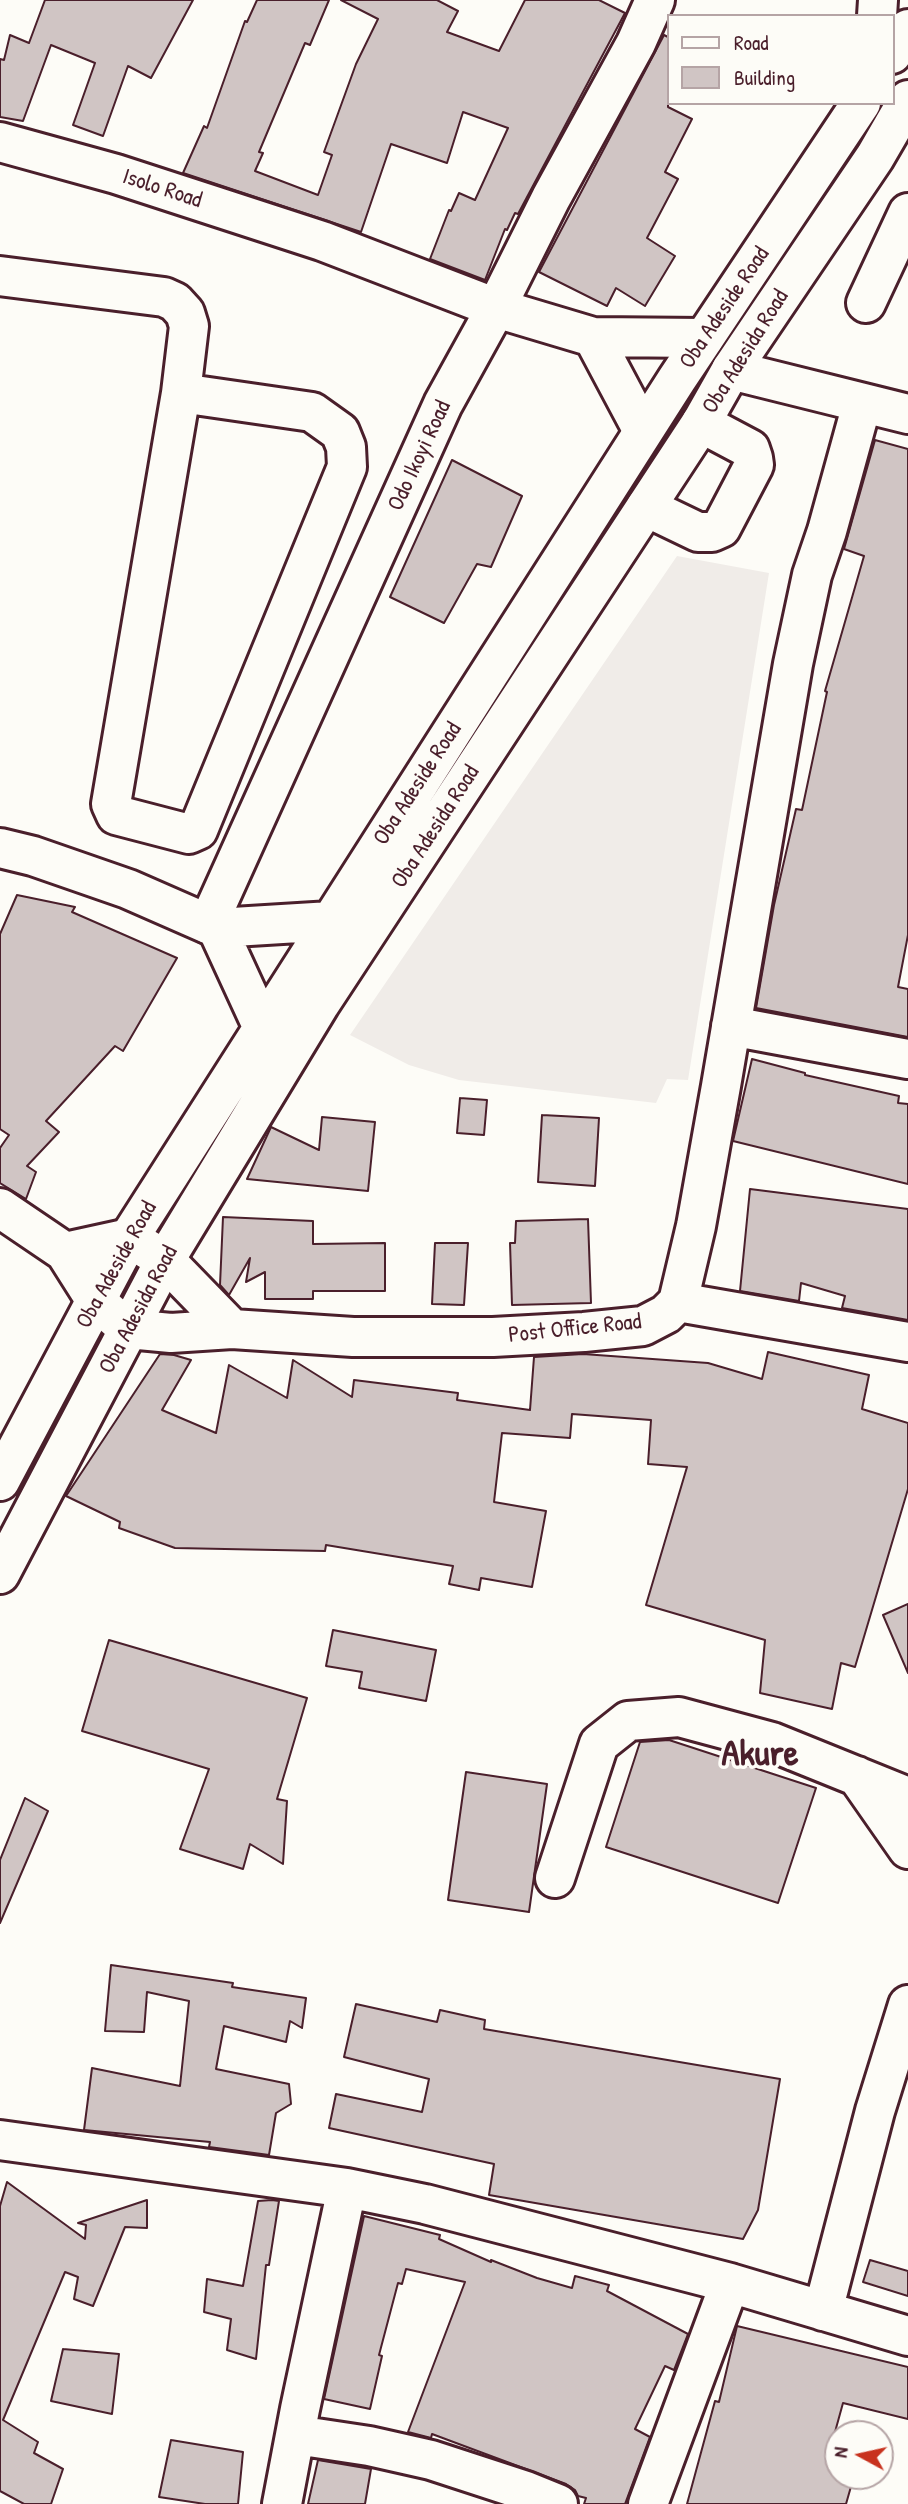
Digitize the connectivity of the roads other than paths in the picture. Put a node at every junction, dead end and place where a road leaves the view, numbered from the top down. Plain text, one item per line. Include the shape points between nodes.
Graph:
1 (655, 0) edge
2 (908, 29) edge
3 (894, 51) edge
4 (908, 100) edge
5 (860, 105) edge
6 (0, 142) edge
7 (908, 213) edge
8 (0, 276) edge
9 (866, 303) dead end
10 (496, 308) junction
11 (593, 337) junction
12 (704, 338) junction
13 (731, 370) junction
14 (181, 393) junction
15 (862, 404) junction
16 (908, 414) edge
17 (701, 423) junction
18 (643, 431) junction
19 (646, 507) junction
20 (0, 848) edge
21 (331, 921) junction
22 (213, 926) junction
23 (731, 1027) junction
24 (263, 1028) junction
25 (908, 1059) edge
26 (0, 1209) edge
27 (129, 1238) junction
28 (65, 1252) junction
29 (165, 1260) junction
30 (96, 1301) junction
31 (678, 1302) junction
32 (232, 1328) junction
33 (128, 1329) junction
34 (908, 1342) edge
35 (0, 1481) edge
36 (0, 1574) edge
37 (857, 1776) junction
38 (908, 1797) edge
39 (908, 1849) edge
40 (555, 1878) dead end
41 (908, 2005) edge
42 (0, 2141) edge
43 (347, 2188) junction
44 (730, 2283) junction
45 (822, 2311) junction
46 (908, 2336) edge
47 (296, 2435) junction
48 (282, 2504) edge
49 (558, 2504) edge
50 (648, 2504) edge

1 - 10 street, Odo Ikoyi Road
2 - 3 street
4 - 13 street, Oba Adesida Road
5 - 12 street, Oba Adeside Road
6 - 10 street, Isolo Road via 116,174 322,241
7 - 9 street
8 - 14 street via 175,302 189,326
10 - 11 street, Isolo Road
10 - 22 street, Odo Ikoyi Road via 443,404
11 - 12 street, Isolo Road
11 - 18 street
12 - 18 street, Oba Adeside Road
13 - 15 street
13 - 17 street, Oba Adesida Road
14 - 14 street via 313,412 341,432 347,467 198,830 189,834 116,815 111,804
15 - 16 street
15 - 23 street via 806,600
17 - 19 street, Oba Adesida Road
17 - 19 street via 750,449 753,458 754,465 721,528 698,532
18 - 21 street, Oba Adeside Road
19 - 29 street, Oba Adesida Road via 320,1004
20 - 22 street via 128,889
21 - 22 street
21 - 24 street, Oba Adeside Road
22 - 24 street
23 - 25 street
23 - 31 street
24 - 27 street, Oba Adeside Road
26 - 28 street
27 - 28 street
27 - 29 street
27 - 30 street, Oba Adeside Road
28 - 30 street
29 - 32 street
29 - 33 street, Oba Adesida Road
30 - 33 street
30 - 35 street, Oba Adeside Road
31 - 32 street, Post Office Road via 643,1326 584,1332 353,1337
31 - 34 street
32 - 33 street, Post Office Road via 172,1333
33 - 36 street, Oba Adesida Road
37 - 38 street
37 - 39 street
37 - 40 street via 772,1742 679,1717 628,1721 599,1744
41 - 45 street
42 - 43 street
43 - 44 street
43 - 47 street
44 - 45 street
44 - 50 street
45 - 46 street
47 - 48 street
47 - 49 street via 431,2460

